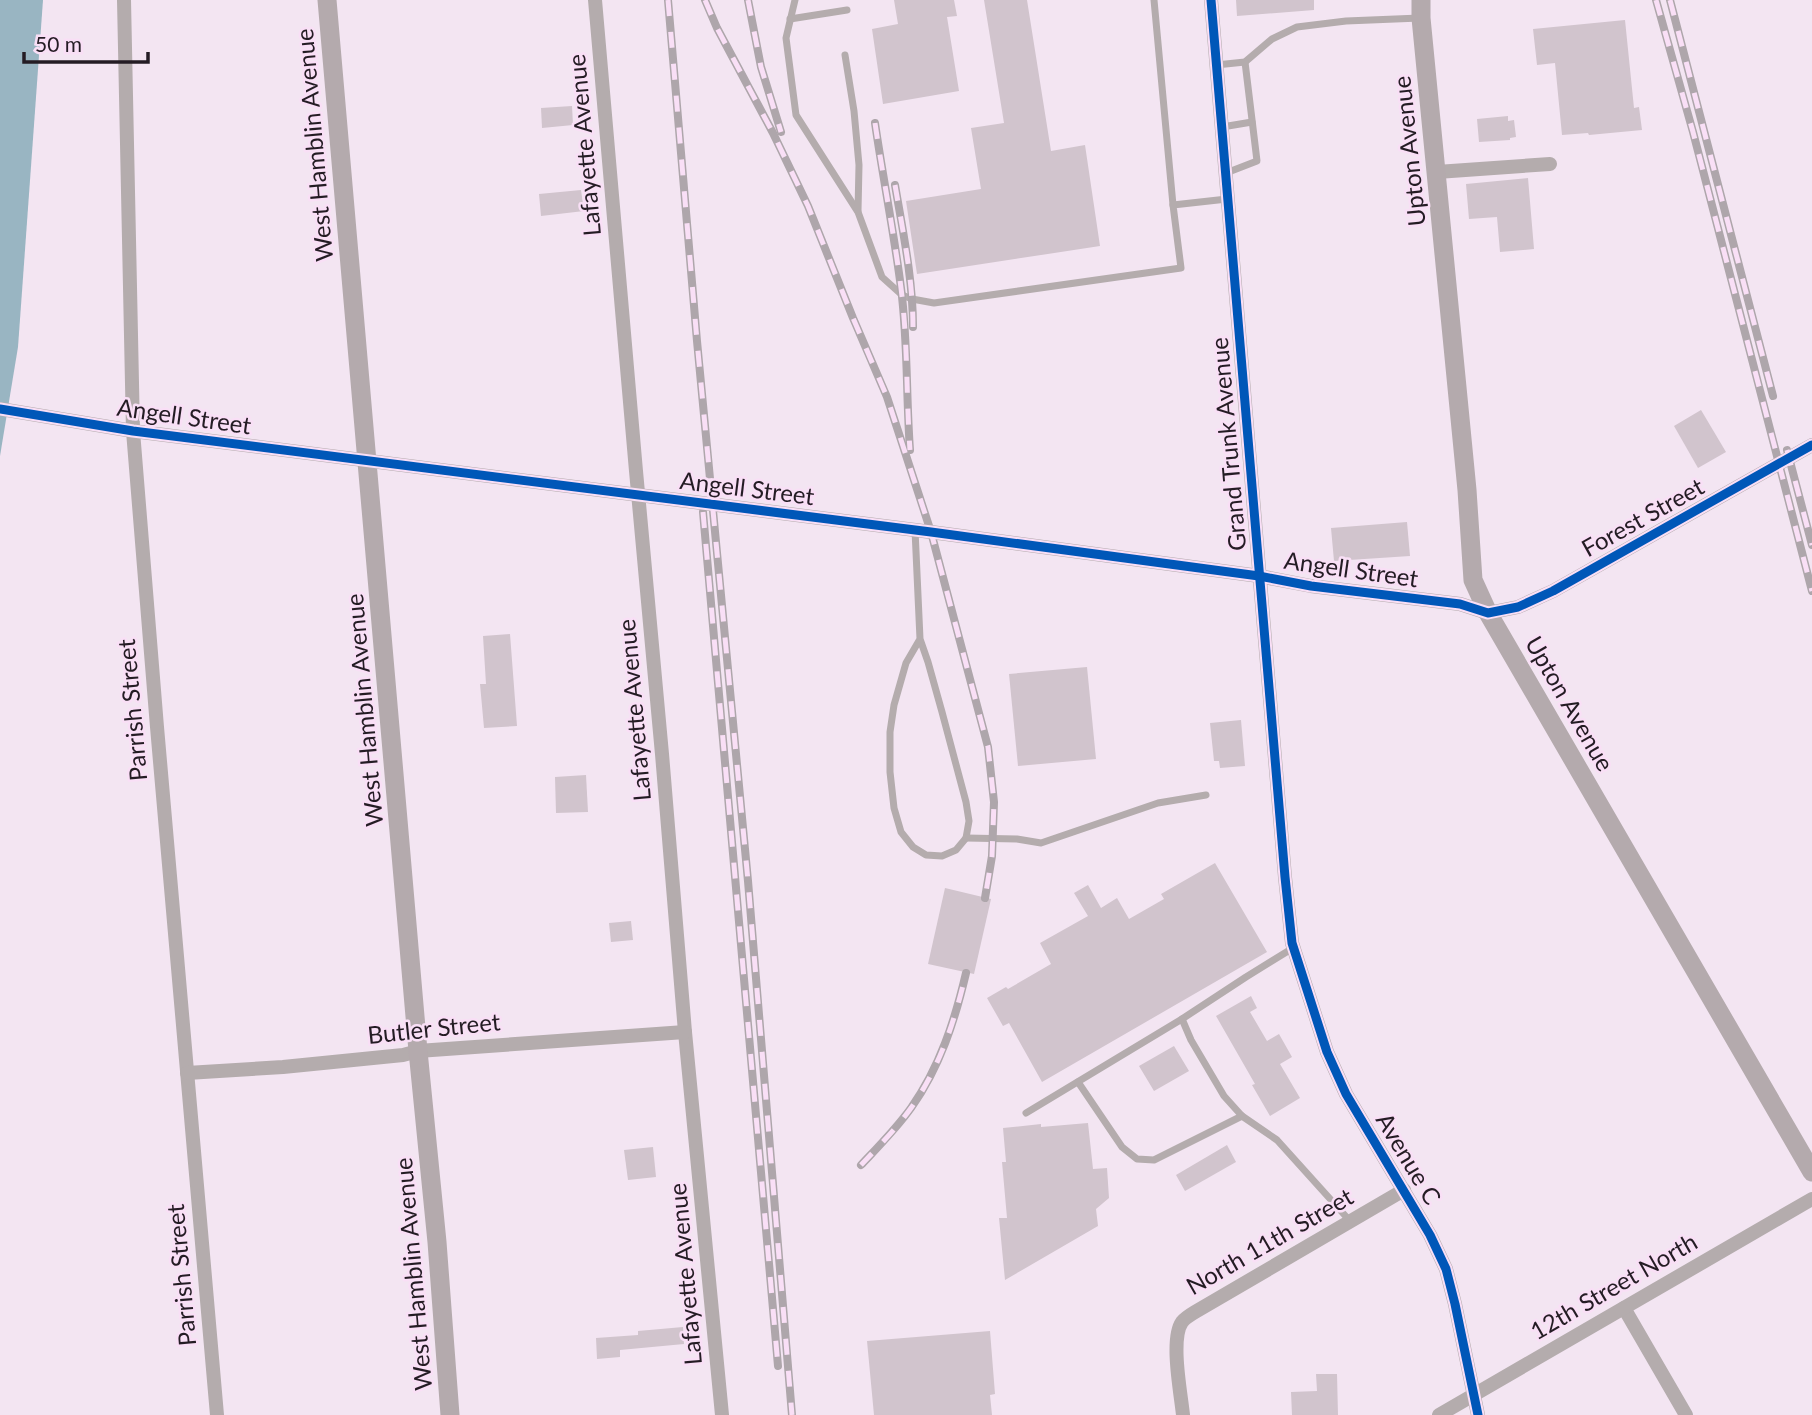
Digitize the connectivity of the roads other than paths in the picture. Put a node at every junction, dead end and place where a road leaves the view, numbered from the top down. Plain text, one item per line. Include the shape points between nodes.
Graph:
1 (124, 0) edge
2 (327, 0) edge
3 (595, 0) edge
4 (795, 0) edge
5 (1154, 0) edge
6 (1211, 0) edge
7 (1421, 9) edge
8 (847, 10) dead end
9 (790, 19) junction
10 (845, 55) dead end
11 (1245, 62) junction
12 (1216, 65) junction
13 (1252, 122) junction
14 (1222, 127) junction
15 (1550, 164) dead end
16 (1437, 172) junction
17 (1225, 173) junction
18 (1227, 199) junction
19 (1173, 205) junction
20 (858, 212) junction
21 (0, 410) edge
22 (133, 431) junction
23 (1812, 445) edge
24 (368, 460) junction
25 (638, 494) junction
26 (915, 530) junction
27 (1259, 576) junction
28 (1488, 612) junction
29 (920, 639) junction
30 (1206, 795) dead end
31 (966, 838) junction
32 (1290, 928) joint
33 (1294, 948) junction
34 (1182, 1018) junction
35 (685, 1032) junction
36 (418, 1051) junction
37 (187, 1073) junction
38 (1078, 1082) junction
39 (1026, 1113) dead end
40 (1242, 1116) junction
41 (1812, 1172) edge
42 (1404, 1190) junction
43 (1812, 1199) edge
44 (1351, 1221) junction
45 (1624, 1308) junction
46 (1474, 1394) junction
47 (217, 1415) edge
48 (450, 1415) edge
49 (722, 1415) edge
50 (1183, 1415) edge
51 (1439, 1415) edge
52 (1478, 1415) edge
53 (1686, 1415) edge

1 - 22 street, Parrish Street
2 - 24 street, West Hamblin Avenue
3 - 25 street, Lafayette Avenue
4 - 9 lane
5 - 19 lane
6 - 12 street, Grand Trunk Avenue
7 - 11 lane via 1297,27 1272,39
7 - 16 street, Upton Avenue
8 - 9 lane
9 - 20 lane via 786,38 796,115
10 - 20 lane via 859,165
11 - 12 lane
11 - 13 lane
12 - 14 street, Grand Trunk Avenue
13 - 14 lane
13 - 17 lane via 1257,161
14 - 17 street, Grand Trunk Avenue
15 - 16 street
16 - 28 street, Upton Avenue via 1473,580
17 - 18 street, Grand Trunk Avenue
18 - 19 lane
18 - 27 street, Grand Trunk Avenue
19 - 20 lane via 1181,268 934,303 902,295 882,277
21 - 22 street, Angell Street
22 - 24 street, Angell Street
22 - 37 street, Parrish Street
23 - 28 street, Forest Street via 1553,591 1518,607
24 - 25 street, Angell Street
24 - 36 street, West Hamblin Avenue
25 - 26 street, Angell Street
25 - 35 street, Lafayette Avenue
26 - 27 street, Angell Street
26 - 29 lane
27 - 28 street, Angell Street via 1460,604
27 - 32 street, Grand Trunk Avenue
28 - 41 street, Upton Avenue
29 - 31 lane via 966,802
29 - 31 lane via 906,663 894,705 890,772 894,808 901,832 926,855 942,856 956,850
30 - 31 lane via 1157,803 1041,843
32 - 33 street, Avenue C
33 - 34 lane
33 - 42 street, Avenue C via 1327,1052 1346,1094
34 - 38 lane
34 - 40 lane via 1224,1096
35 - 36 street, Butler Street
35 - 49 street, Lafayette Avenue
36 - 37 street, Butler Street
36 - 48 street, West Hamblin Avenue
37 - 47 street, Parrish Street
38 - 39 lane
38 - 40 lane via 1122,1147 1138,1159 1154,1160
40 - 44 lane via 1277,1140
42 - 44 street, North 11th Street
42 - 46 street, Avenue C via 1446,1269
43 - 45 street, 12th Street North
44 - 50 street, North 11th Street via 1183,1321 1176,1346
45 - 46 street, 12th Street North
45 - 53 street
46 - 51 street, 12th Street North
46 - 52 street, Avenue C

